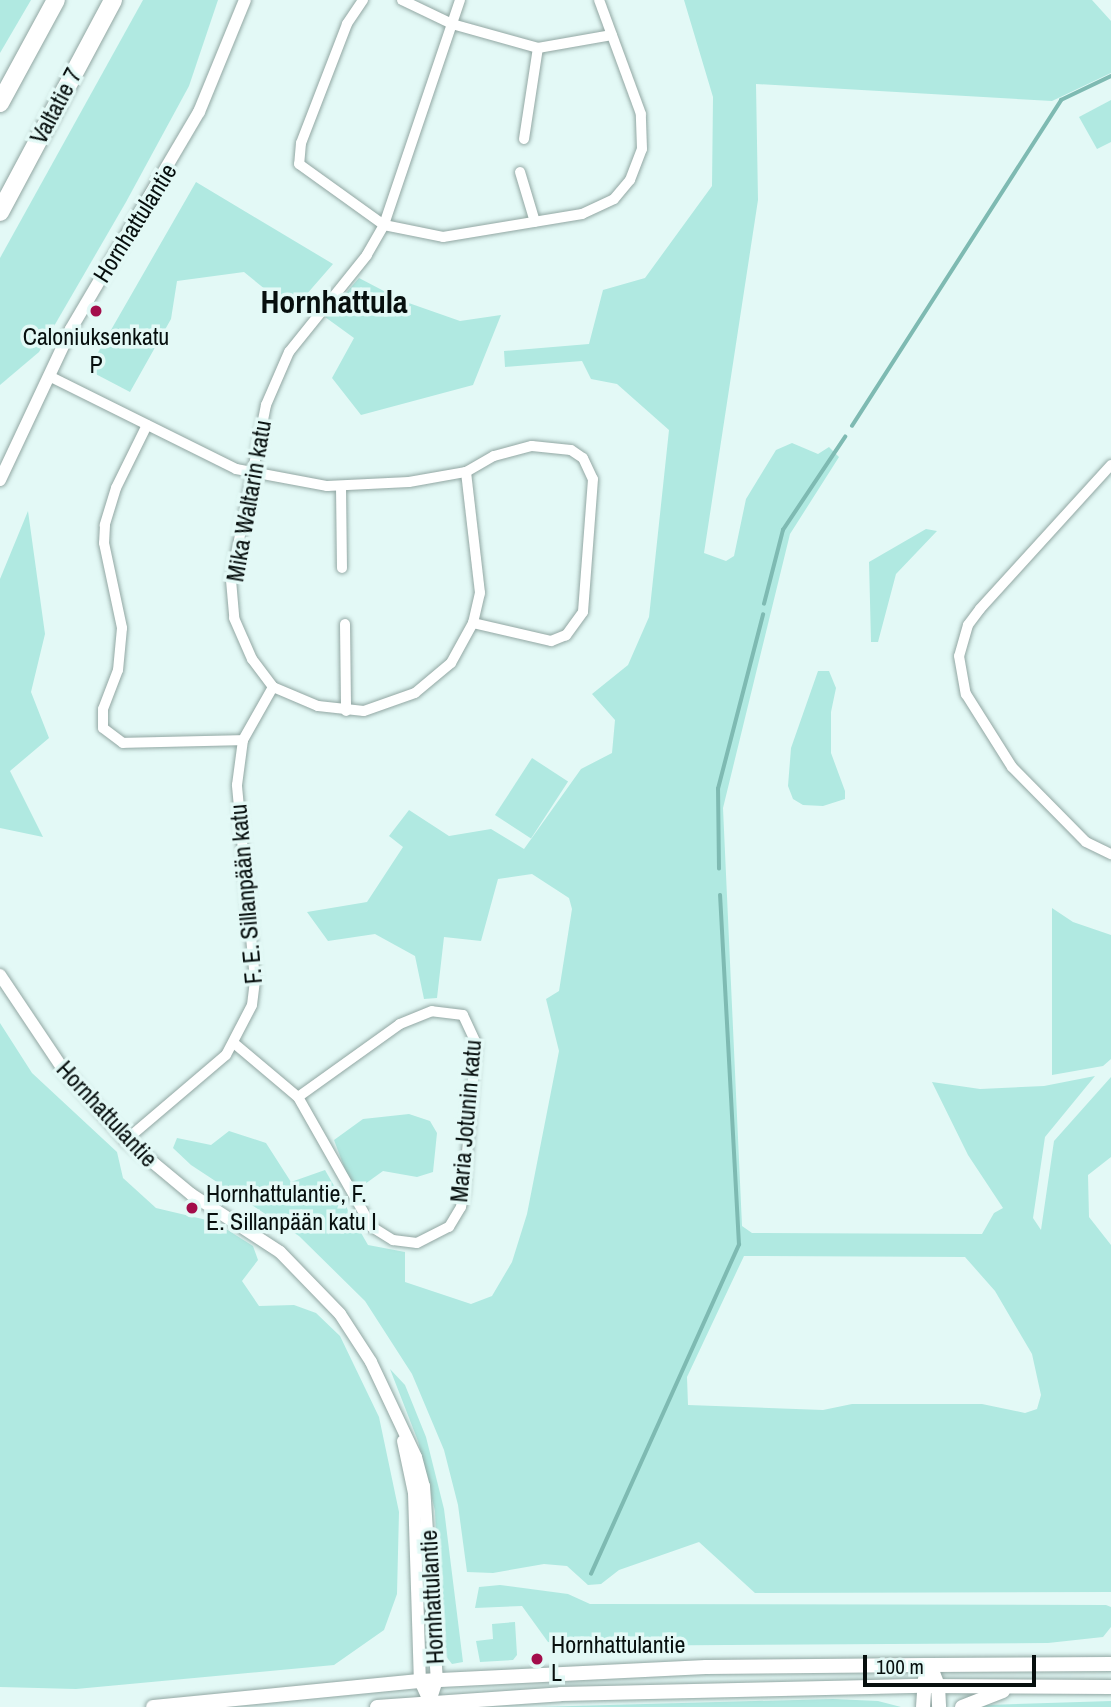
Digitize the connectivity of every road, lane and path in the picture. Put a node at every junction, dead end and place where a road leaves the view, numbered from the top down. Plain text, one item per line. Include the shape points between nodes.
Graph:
1 (56, 0) edge
2 (113, 0) edge
3 (245, 0) edge
4 (363, 0) edge
5 (402, 0) edge
6 (460, 0) edge
7 (599, 0) edge
8 (452, 24) junction
9 (612, 35) junction
10 (538, 48) junction
11 (0, 103) edge
12 (524, 139) dead end
13 (520, 172) dead end
14 (0, 212) edge
15 (535, 222) junction
16 (384, 225) junction
17 (49, 376) junction
18 (147, 425) junction
19 (1111, 465) edge
20 (250, 472) junction
21 (466, 472) junction
22 (0, 480) edge
23 (341, 487) junction
24 (342, 568) dead end
25 (473, 623) junction
26 (345, 624) dead end
27 (273, 687) junction
28 (346, 711) junction
29 (243, 740) junction
30 (1111, 853) edge
31 (0, 975) edge
32 (235, 1044) junction
33 (298, 1097) junction
34 (126, 1140) junction
35 (397, 1417) junction
36 (1111, 1664) edge
37 (930, 1665) junction
38 (437, 1680) junction
39 (420, 1681) junction
40 (931, 1686) junction
41 (1021, 1686) junction
42 (1111, 1687) edge
43 (430, 1702) junction
44 (153, 1707) edge
45 (377, 1707) edge
46 (923, 1707) edge
47 (939, 1707) edge
48 (962, 1707) edge

1 - 11 highway, Valtatie 7
2 - 14 highway, Valtatie 7
3 - 17 street, Hornhattulantie via 178,154 71,329
4 - 16 street via 347,24 298,155 303,171
5 - 8 street
6 - 8 street, Mika Waltarin katu
7 - 9 street
8 - 10 street
8 - 16 street, Mika Waltarin katu
9 - 10 street
9 - 15 street via 640,105 643,133 638,165 623,190 600,207
10 - 12 street
13 - 15 street
15 - 16 street via 443,237
16 - 20 street, Mika Waltarin katu via 367,255 320,309 280,368
17 - 18 street
17 - 22 street, Hornhattulantie
18 - 20 street
18 - 29 street via 116,488 104,525 122,628 118,670 103,709 103,728 122,743
19 - 30 street via 979,609 968,625 959,656 966,694 1012,767 1086,842
20 - 23 street
20 - 27 street, Mika Waltarin katu via 231,580 234,618 252,659
21 - 23 street
21 - 25 street via 480,593
21 - 25 street via 507,451 561,446 583,458 593,480 587,598 574,627 566,635 539,640
23 - 24 street
25 - 28 street via 451,663 429,685 382,707
26 - 28 street
27 - 28 street
27 - 29 street, F. E. Sillanpään katu
29 - 32 street, F. E. Sillanpään katu via 239,821 255,980 252,1005
31 - 34 street, Hornhattulantie via 63,1069
32 - 33 street, Maria Jotunin katu
32 - 34 street, F. E. Sillanpään katu
33 - 33 street, Maria Jotunin katu via 372,1227 393,1240 417,1243 449,1227 464,1191 476,1043 463,1015 432,1011 400,1024
34 - 35 street, Hornhattulantie via 156,1168 301,1271 340,1314 371,1362
35 - 38 street, Hornhattulantie via 424,1486
35 - 39 street, Hornhattulantie via 414,1493
36 - 37 main road
37 - 38 main road via 706,1667
37 - 40 main road
38 - 39 main road
38 - 43 street, Hornhattulantie
39 - 43 street, Hornhattulantie
39 - 44 main road
40 - 41 main road
40 - 43 main road via 740,1688
40 - 46 main road
40 - 47 main road
41 - 42 main road
41 - 48 main road
43 - 45 main road

